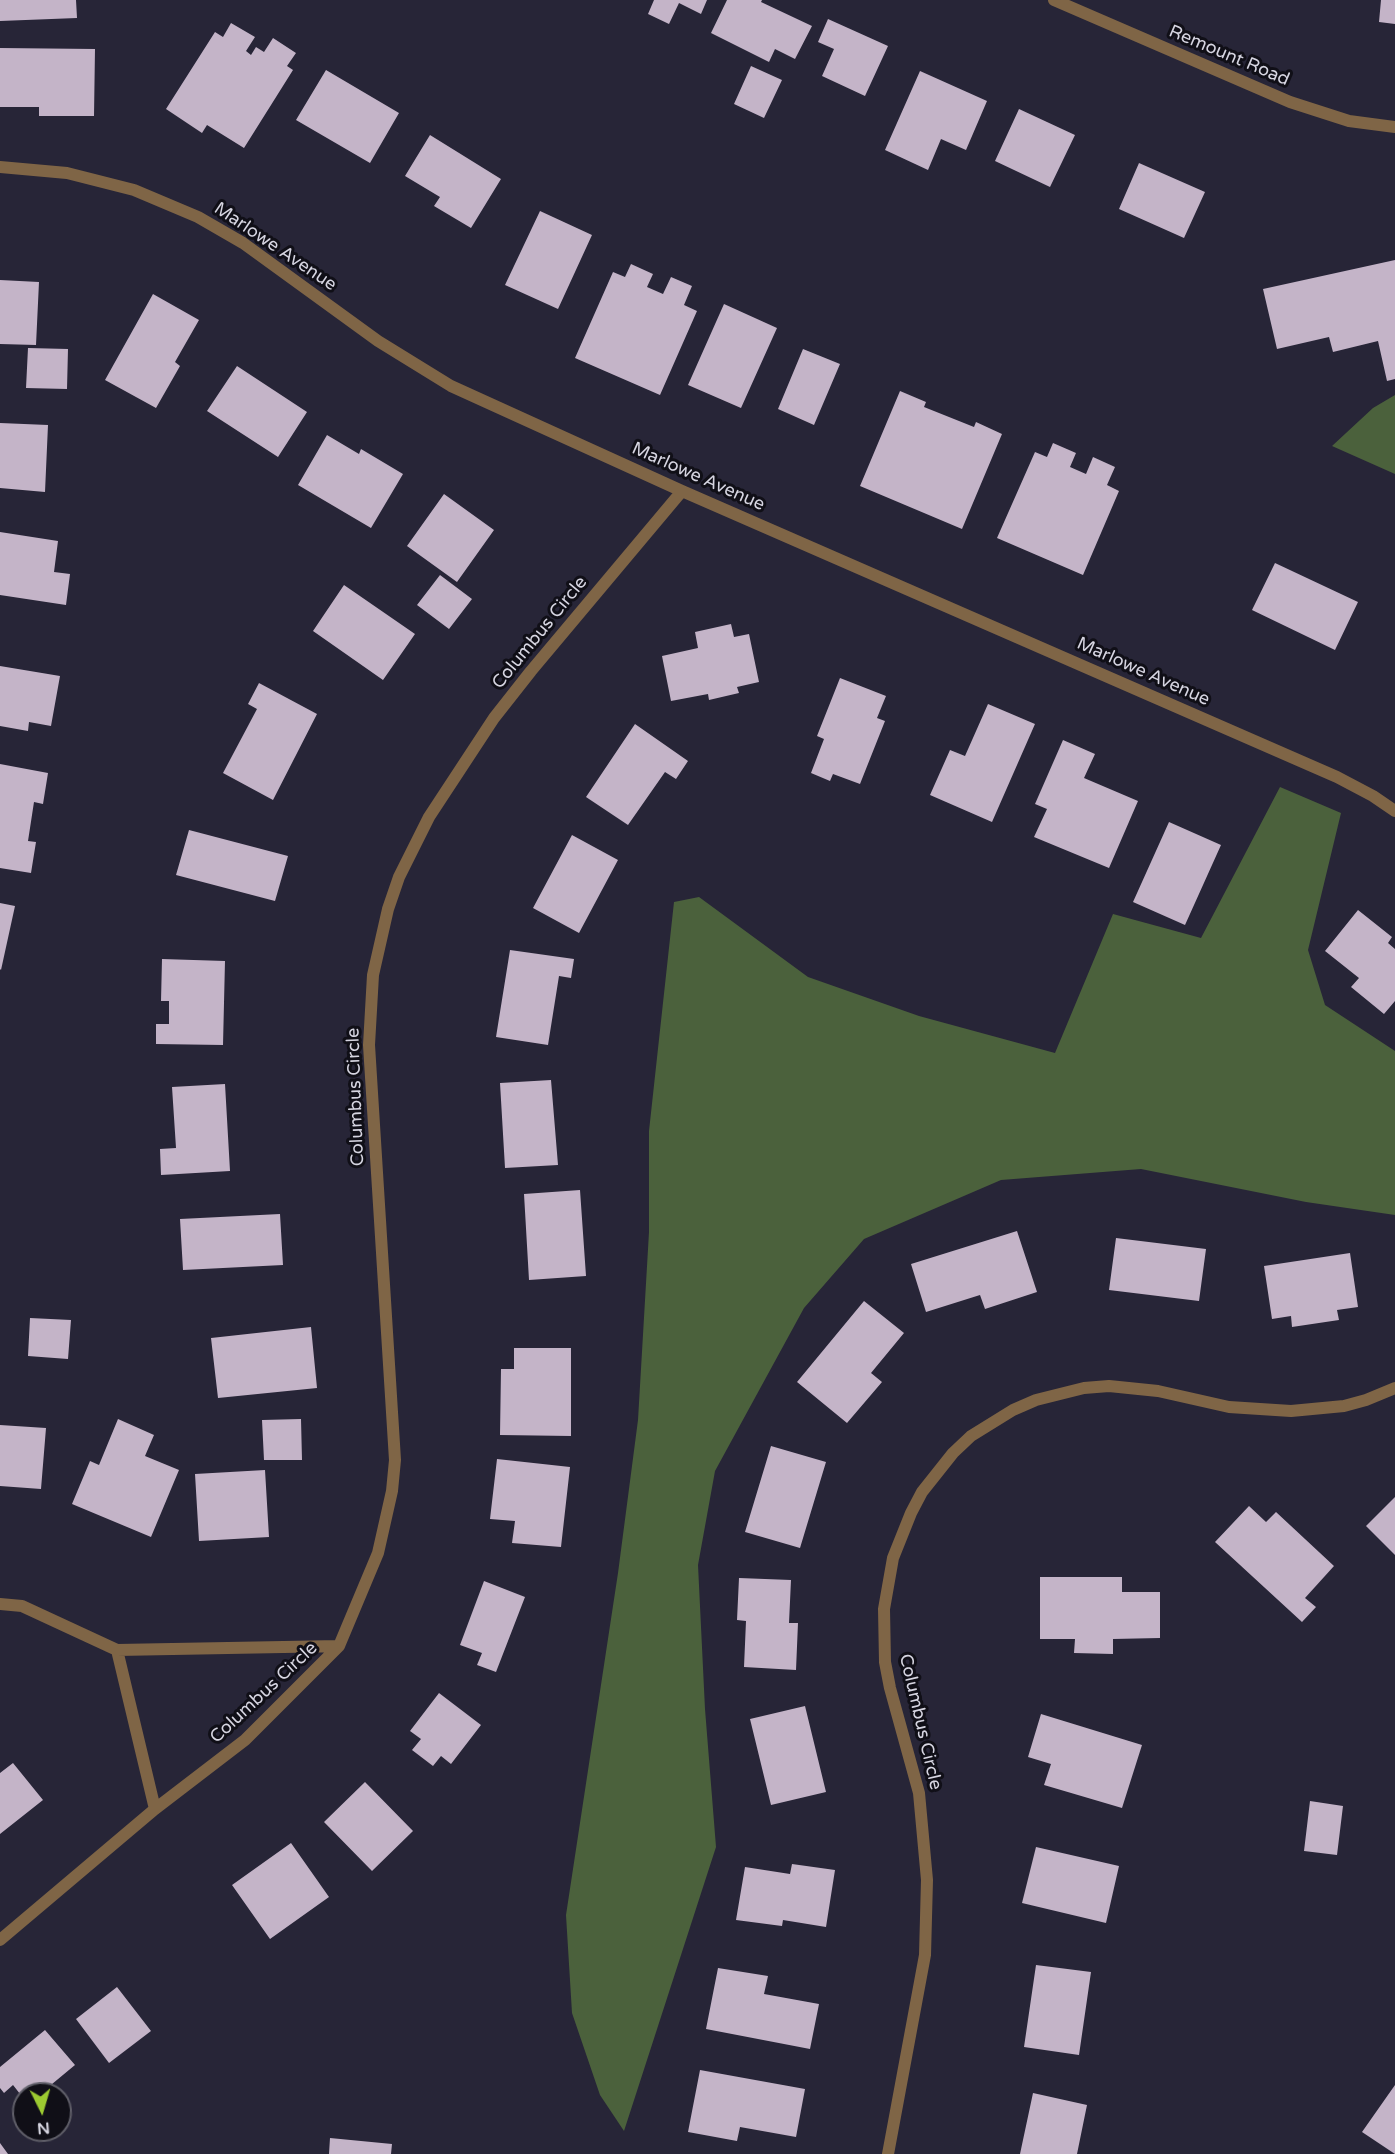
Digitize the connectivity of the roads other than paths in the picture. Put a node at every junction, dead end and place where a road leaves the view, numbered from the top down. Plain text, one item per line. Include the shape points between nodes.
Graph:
1 (1054, 0) edge
2 (1395, 127) edge
3 (0, 167) edge
4 (682, 491) junction
5 (1395, 811) edge
6 (1395, 1388) edge
7 (0, 1604) edge
8 (339, 1646) junction
9 (117, 1650) junction
10 (155, 1809) junction
11 (0, 1940) edge
12 (888, 2154) edge

1 - 2 street, Remount Road via 1290,102 1349,121
3 - 4 street, Marlowe Avenue via 66,173 123,187 198,217 243,243 378,341 451,386
4 - 5 street, Marlowe Avenue via 1337,777
4 - 8 street, Columbus Circle via 494,718 429,817 388,909 374,975 369,1045 395,1460 378,1553
6 - 12 street, Columbus Circle via 1344,1406 1291,1412 1229,1407 1158,1391 1084,1388 1036,1400 971,1436 922,1492 893,1558 884,1610 885,1662 919,1793 927,1880 925,1955
7 - 9 street, Columbus Circle via 22,1606
8 - 9 street, Columbus Circle
8 - 10 street, Columbus Circle via 245,1740
9 - 10 street
10 - 11 street, Columbus Circle

